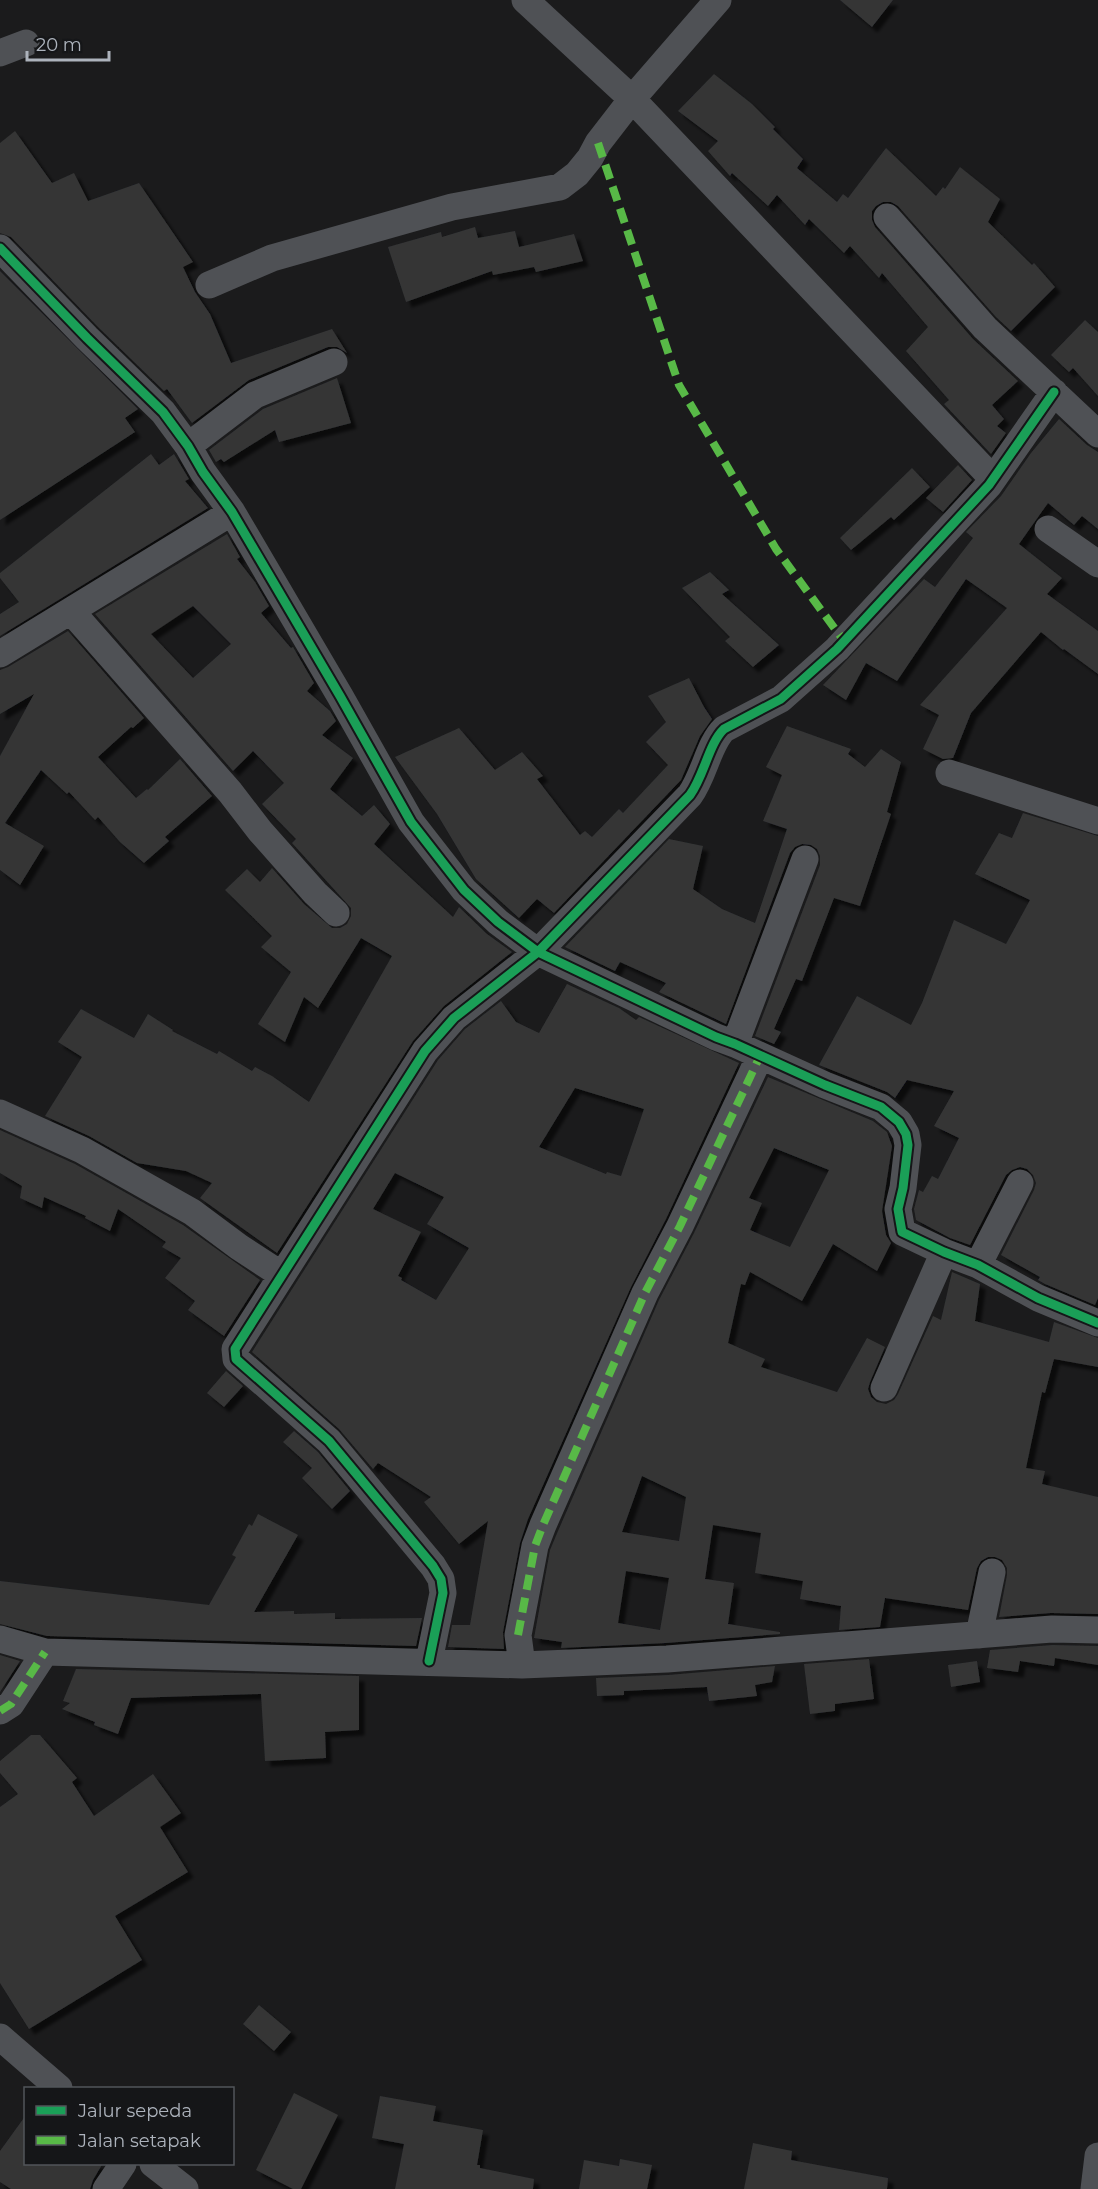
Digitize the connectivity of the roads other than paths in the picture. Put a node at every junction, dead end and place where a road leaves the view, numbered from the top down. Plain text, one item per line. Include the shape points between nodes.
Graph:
1 (525, 0) edge
2 (718, 0) edge
3 (26, 43) dead end
4 (0, 53) edge
5 (632, 99) junction
6 (887, 217) dead end
7 (0, 249) edge
8 (209, 285) dead end
9 (334, 362) dead end
10 (1054, 392) junction
11 (1098, 434) edge
12 (188, 446) junction
13 (993, 479) junction
14 (232, 512) junction
15 (1048, 529) dead end
16 (1098, 564) edge
17 (71, 611) junction
18 (0, 654) edge
19 (949, 773) dead end
20 (1098, 821) edge
21 (805, 859) dead end
22 (336, 913) dead end
23 (538, 952) junction
24 (735, 1044) junction
25 (760, 1056) junction
26 (0, 1113) edge
27 (1020, 1183) dead end
28 (944, 1252) junction
29 (978, 1265) junction
30 (282, 1275) junction
31 (1098, 1323) edge
32 (884, 1388) dead end
33 (992, 1572) dead end
34 (1098, 1630) edge
35 (979, 1635) junction
36 (0, 1639) edge
37 (45, 1652) junction
38 (429, 1661) junction
39 (522, 1665) junction
40 (4, 1705) edge
41 (0, 2037) edge
42 (58, 2087) edge
43 (1098, 2156) edge
44 (122, 2165) edge
45 (155, 2165) edge
46 (106, 2189) edge
47 (185, 2189) edge
48 (1094, 2189) edge

1 - 5 street
2 - 5 street
3 - 4 street
5 - 8 street via 577,174 560,187 452,207 272,258
5 - 13 street
6 - 10 street via 985,328
7 - 12 street via 163,412
9 - 12 street via 255,394
10 - 11 street
10 - 13 street
12 - 14 street
13 - 23 street via 837,649 781,699 718,735 699,783 690,795
14 - 17 street
14 - 23 street via 411,822 464,891
15 - 16 street
17 - 18 street
17 - 22 street via 260,831
19 - 20 street
21 - 24 street
23 - 24 street
23 - 30 street via 454,1018 425,1051
24 - 25 street
25 - 28 street via 881,1107 899,1122 908,1145 898,1209 902,1232
25 - 39 street via 645,1293 543,1525 535,1546 518,1635
26 - 30 street via 82,1150 192,1212
27 - 29 street
28 - 29 street
28 - 32 street
29 - 31 street via 1038,1298
30 - 38 street via 235,1349 236,1359 329,1441 433,1566 443,1593
33 - 35 street
34 - 35 street
35 - 39 street via 667,1659
36 - 37 street
37 - 38 street
37 - 40 street
38 - 39 street
41 - 42 street
43 - 48 street
44 - 46 street
45 - 47 street

